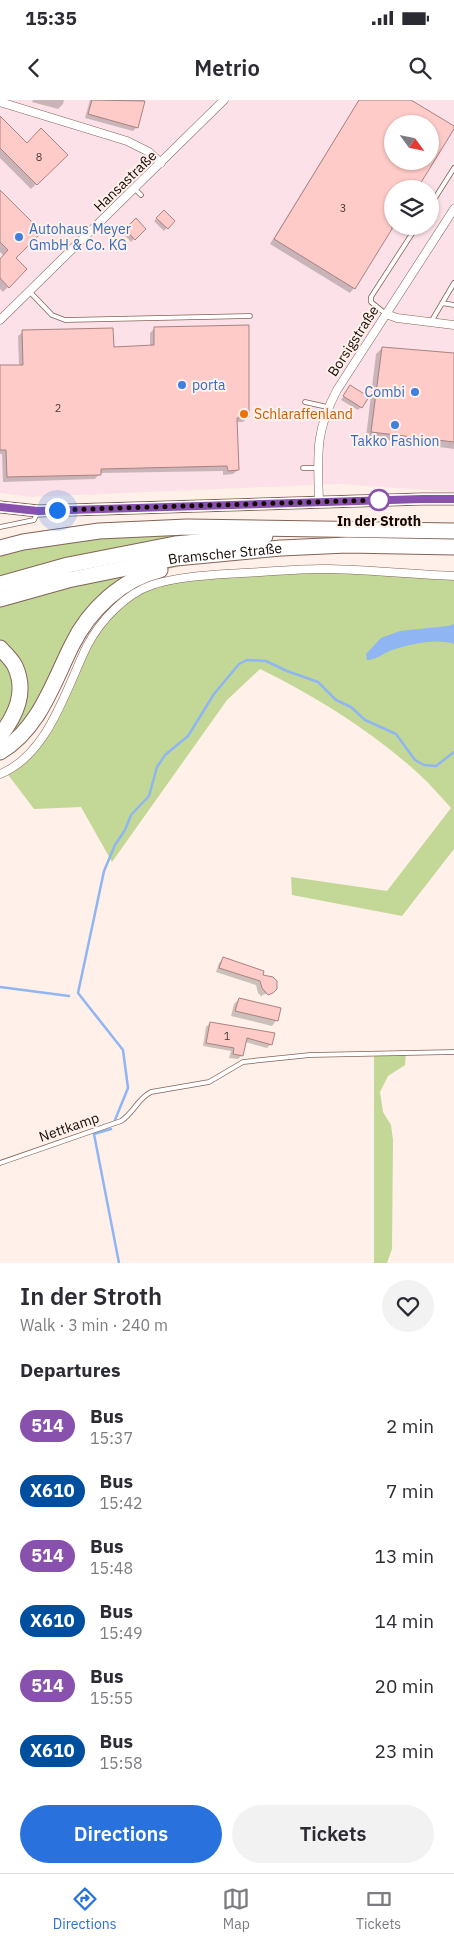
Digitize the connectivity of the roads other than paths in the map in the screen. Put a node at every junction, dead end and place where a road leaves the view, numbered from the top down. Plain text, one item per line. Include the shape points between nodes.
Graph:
1 (224, 100) edge
2 (0, 102) edge
3 (161, 163) junction
4 (454, 168) edge
5 (135, 189) junction
6 (439, 192) edge
7 (141, 195) dead end
8 (454, 209) edge
9 (411, 235) edge
10 (454, 284) edge
11 (29, 291) junction
12 (442, 303) junction
13 (454, 305) edge
14 (386, 314) junction
15 (250, 316) dead end
16 (0, 320) edge
17 (431, 322) junction
18 (454, 325) edge
19 (305, 402) dead end
20 (327, 407) junction
21 (303, 468) dead end
22 (318, 468) junction
23 (454, 500) edge
24 (319, 503) junction
25 (0, 507) edge
26 (38, 511) junction
27 (0, 527) edge
28 (348, 528) junction
29 (454, 531) edge
30 (454, 547) edge
31 (0, 548) edge
32 (207, 555) junction
33 (454, 576) edge
34 (0, 584) edge
35 (0, 599) edge
36 (0, 648) edge
37 (0, 736) edge
38 (0, 752) edge
39 (0, 774) edge
40 (454, 1052) edge
41 (0, 1163) edge

1 - 3 street, Hansastraße
2 - 3 street via 127,141 149,152
3 - 5 street, Hansastraße
4 - 6 lane
5 - 7 lane
5 - 11 street, Hansastraße
8 - 14 street, Borsigstraße
9 - 14 lane via 371,297 373,305
10 - 12 lane
11 - 15 lane via 52,315 65,320
11 - 16 street, Hansastraße
12 - 13 lane
12 - 17 lane
14 - 17 street
14 - 20 street, Borsigstraße
17 - 18 street
19 - 20 lane
20 - 22 street, Borsigstraße via 319,438
21 - 22 lane
22 - 24 street, Borsigstraße
23 - 24 street
24 - 26 street
25 - 26 street
26 - 27 lane via 34,520
28 - 29 highway
28 - 31 highway via 187,527 99,531
28 - 34 highway via 175,544 68,565
30 - 32 highway, Bramscher Straße via 347,545
32 - 35 highway, Bramscher Straße via 176,558 68,580
32 - 38 highway via 128,582 107,599 72,644 40,711 25,731
33 - 39 street via 328,569 209,575 152,585 124,602 100,626 39,743 24,759
36 - 37 highway via 15,666 21,692 12,720
40 - 41 lane, Nettkamp via 310,1055 243,1062 209,1082 151,1092 121,1121

